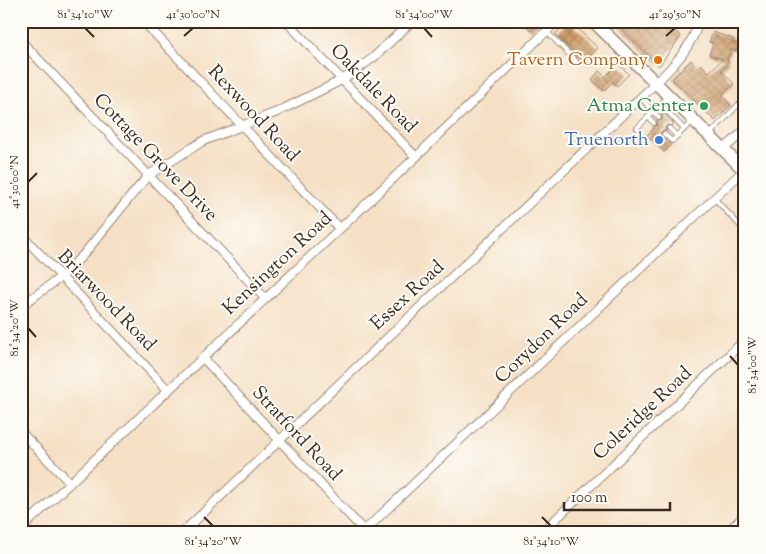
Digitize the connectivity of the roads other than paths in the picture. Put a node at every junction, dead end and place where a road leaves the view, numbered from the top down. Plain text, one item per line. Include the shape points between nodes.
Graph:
1 (143, 21) edge
2 (286, 21) edge
3 (412, 21) edge
4 (557, 21) edge
5 (593, 21) edge
6 (699, 21) edge
7 (546, 31) junction
8 (21, 41) edge
9 (576, 61) dead end
10 (342, 80) junction
11 (656, 83) junction
12 (670, 96) junction
13 (641, 98) junction
14 (745, 103) edge
15 (661, 105) junction
16 (653, 112) junction
17 (648, 117) junction
18 (659, 118) dead end
19 (694, 120) junction
20 (654, 123) dead end
21 (241, 125) junction
22 (637, 128) dead end
23 (670, 128) dead end
24 (684, 129) junction
25 (745, 130) edge
26 (664, 134) dead end
27 (709, 135) junction
28 (677, 136) junction
29 (724, 149) junction
30 (416, 157) junction
31 (744, 170) edge
32 (149, 175) junction
33 (714, 198) junction
34 (339, 228) junction
35 (745, 231) edge
36 (21, 234) edge
37 (61, 277) junction
38 (265, 298) junction
39 (21, 306) edge
40 (745, 340) edge
41 (203, 358) junction
42 (168, 390) junction
43 (21, 432) edge
44 (280, 440) junction
45 (70, 484) junction
46 (745, 516) edge
47 (21, 529) edge
48 (364, 532) edge
49 (182, 533) edge
50 (541, 533) edge
51 (728, 533) edge

1 - 21 street, Rexwood Road
2 - 10 street, Oakdale Road
3 - 10 street via 373,58
4 - 7 street, Kensington Road
5 - 11 main road
6 - 11 street, Essex Road via 689,45
7 - 9 lane
7 - 30 street, Kensington Road
8 - 32 street, Cottage Grove Drive
10 - 21 street via 277,112
10 - 30 street, Oakdale Road
11 - 12 main road
11 - 13 street, Essex Road
12 - 15 lane
12 - 19 main road
13 - 16 lane
13 - 44 street, Essex Road
14 - 27 lane via 738,105
15 - 16 lane
15 - 24 lane
16 - 17 lane
16 - 18 lane
17 - 20 lane
17 - 22 lane
19 - 24 lane
19 - 27 main road
21 - 32 street via 203,141
21 - 34 street, Rexwood Road
23 - 28 lane
24 - 28 lane
25 - 29 street
26 - 28 lane via 672,141
27 - 29 main road
29 - 31 main road
30 - 34 street, Kensington Road
31 - 33 street, Corydon Road
32 - 37 street
32 - 38 street, Cottage Grove Drive
33 - 35 lane
33 - 48 street, Corydon Road
34 - 38 street, Kensington Road
36 - 37 street, Briarwood Road
37 - 39 street
37 - 42 street, Briarwood Road
38 - 41 street, Kensington Road
40 - 50 street, Coleridge Road
41 - 42 street, Kensington Road
41 - 44 street, Stratford Road
42 - 45 street, Kensington Road
43 - 45 street
44 - 48 street, Stratford Road
44 - 49 street, Essex Road
45 - 47 street, Kensington Road
46 - 51 street

